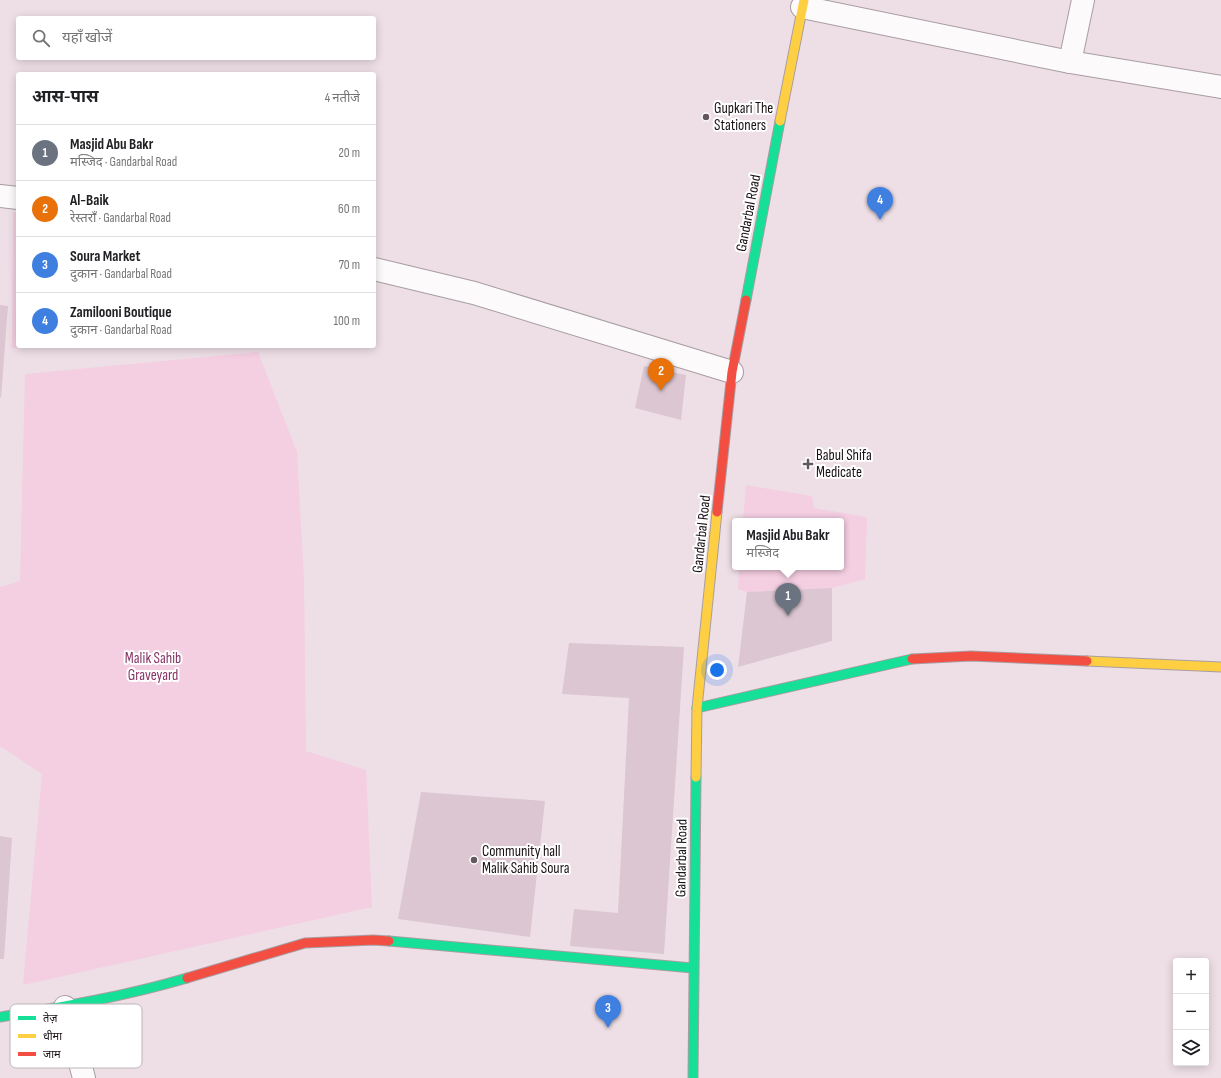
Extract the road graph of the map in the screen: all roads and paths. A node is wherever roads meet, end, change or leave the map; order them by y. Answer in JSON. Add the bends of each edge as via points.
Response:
{"nodes":[{"id":1,"x":1082,"y":0,"type":"edge"},
{"id":2,"x":803,"y":3,"type":"edge"},
{"id":3,"x":1070,"y":62,"type":"junction"},
{"id":4,"x":1221,"y":87,"type":"edge"},
{"id":5,"x":0,"y":196,"type":"edge"},
{"id":6,"x":16,"y":198,"type":"edge"},
{"id":7,"x":376,"y":269,"type":"edge"},
{"id":8,"x":732,"y":372,"type":"junction"},
{"id":9,"x":1221,"y":667,"type":"edge"},
{"id":10,"x":697,"y":708,"type":"junction"},
{"id":11,"x":694,"y":968,"type":"junction"},
{"id":12,"x":78,"y":1004,"type":"edge"},
{"id":13,"x":10,"y":1015,"type":"edge"},
{"id":14,"x":0,"y":1017,"type":"edge"},
{"id":15,"x":81,"y":1068,"type":"edge"},
{"id":16,"x":84,"y":1078,"type":"edge"},
{"id":17,"x":693,"y":1078,"type":"edge"}],
"edges":[{"from":1,"to":3,"type":"street"},
{"from":2,"to":3,"type":"street"},
{"from":2,"to":8,"type":"street","name":"Gandarbal Road"},
{"from":3,"to":4,"type":"street"},
{"from":5,"to":6,"type":"street"},
{"from":7,"to":8,"type":"street","via":[[474,293]]},
{"from":8,"to":10,"type":"street","name":"Gandarbal Road"},
{"from":9,"to":10,"type":"street","via":[[971,656],[911,659]]},
{"from":10,"to":11,"type":"street","name":"Gandarbal Road"},
{"from":11,"to":12,"type":"street","via":[[373,940],[305,943],[159,986]]},
{"from":11,"to":17,"type":"street","name":"Gandarbal Road"},
{"from":13,"to":14,"type":"street"},
{"from":15,"to":16,"type":"street"}]}
